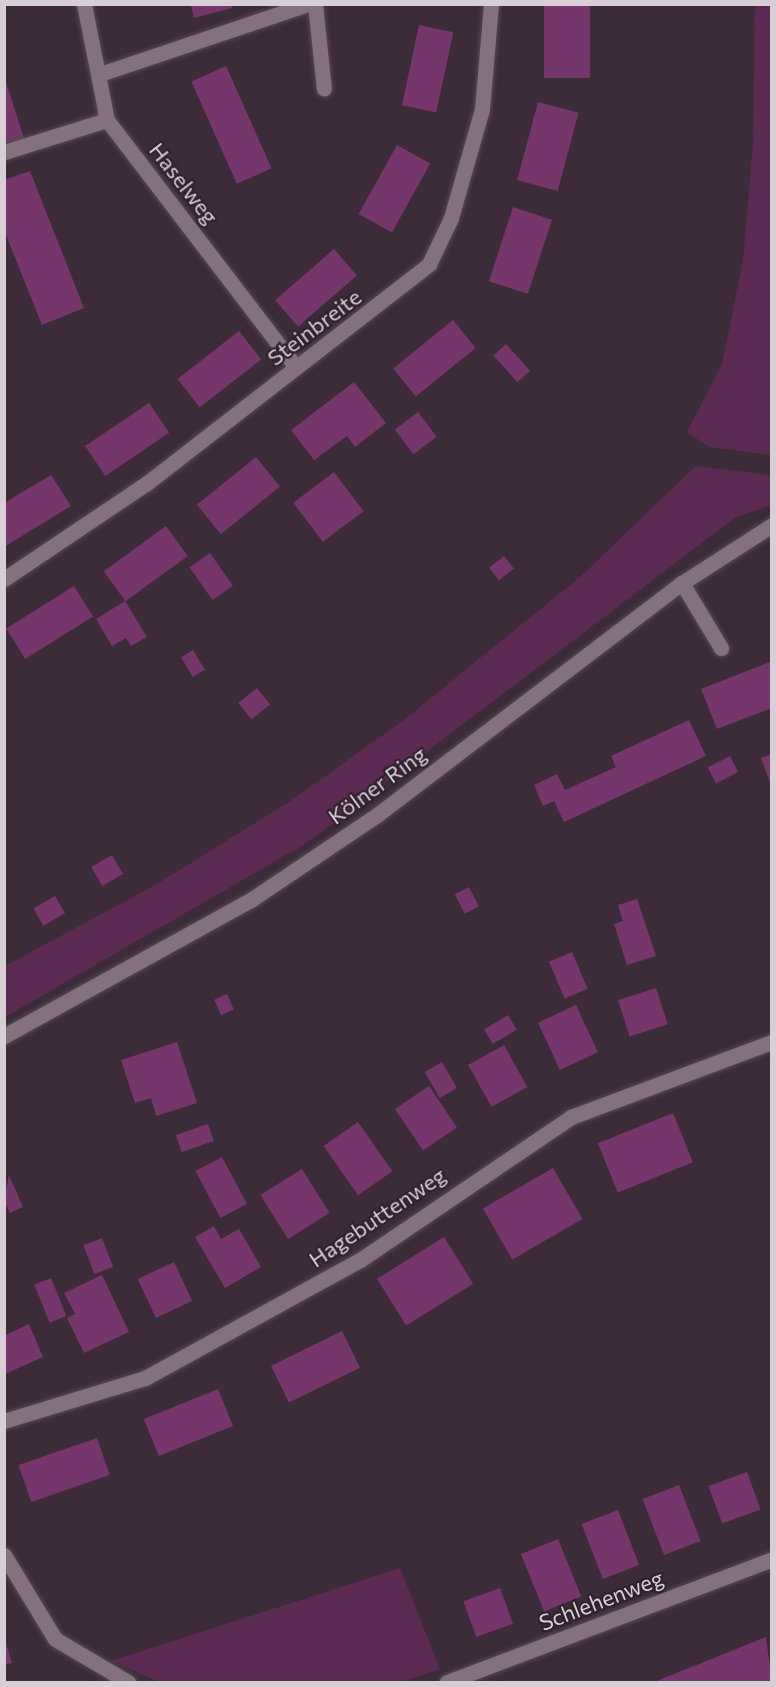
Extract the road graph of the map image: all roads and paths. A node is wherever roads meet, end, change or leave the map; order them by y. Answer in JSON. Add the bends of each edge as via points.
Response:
{"nodes":[{"id":1,"x":84,"y":4,"type":"edge"},
{"id":2,"x":308,"y":4,"type":"edge"},
{"id":3,"x":315,"y":4,"type":"edge"},
{"id":4,"x":490,"y":4,"type":"edge"},
{"id":5,"x":100,"y":74,"type":"junction"},
{"id":6,"x":324,"y":89,"type":"dead end"},
{"id":7,"x":106,"y":120,"type":"junction"},
{"id":8,"x":4,"y":153,"type":"edge"},
{"id":9,"x":296,"y":367,"type":"junction"},
{"id":10,"x":771,"y":525,"type":"edge"},
{"id":11,"x":771,"y":534,"type":"edge"},
{"id":12,"x":753,"y":535,"type":"junction"},
{"id":13,"x":4,"y":579,"type":"edge"},
{"id":14,"x":681,"y":583,"type":"junction"},
{"id":15,"x":721,"y":648,"type":"dead end"},
{"id":16,"x":4,"y":1036,"type":"edge"},
{"id":17,"x":771,"y":1042,"type":"edge"},
{"id":18,"x":4,"y":1421,"type":"edge"},
{"id":19,"x":4,"y":1555,"type":"edge"},
{"id":20,"x":771,"y":1559,"type":"edge"},
{"id":21,"x":128,"y":1683,"type":"edge"},
{"id":22,"x":447,"y":1683,"type":"edge"}],
"edges":[{"from":1,"to":5,"type":"street"},
{"from":2,"to":5,"type":"street"},
{"from":3,"to":6,"type":"street"},
{"from":4,"to":9,"type":"street","name":"Steinbreite","via":[[482,109],[442,242],[429,264]]},
{"from":5,"to":7,"type":"street"},
{"from":7,"to":8,"type":"street"},
{"from":7,"to":9,"type":"street","name":"Haselweg"},
{"from":9,"to":13,"type":"street","name":"Steinbreite","via":[[147,483]]},
{"from":10,"to":12,"type":"street","name":"Kölner Ring"},
{"from":11,"to":12,"type":"street"},
{"from":12,"to":14,"type":"street","name":"Kölner Ring"},
{"from":14,"to":15,"type":"street"},
{"from":14,"to":16,"type":"street","name":"Kölner Ring","via":[[376,815],[252,899]]},
{"from":17,"to":18,"type":"street","name":"Hagebuttenweg","via":[[571,1117],[360,1260],[145,1378]]},
{"from":19,"to":21,"type":"street","via":[[55,1639]]},
{"from":20,"to":22,"type":"street","name":"Schlehenweg"}]}
